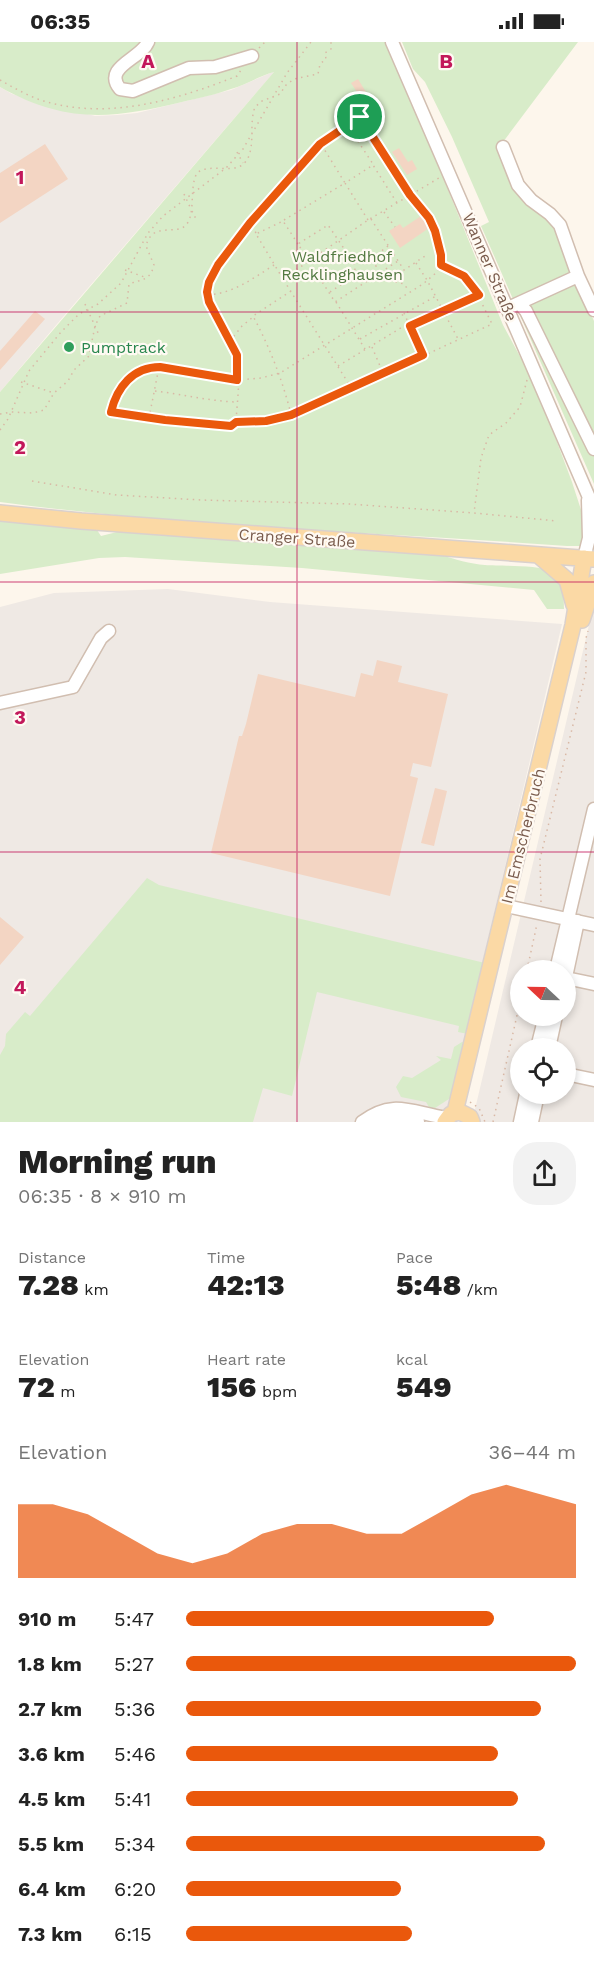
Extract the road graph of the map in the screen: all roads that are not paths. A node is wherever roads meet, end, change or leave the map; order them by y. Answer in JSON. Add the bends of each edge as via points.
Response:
{"nodes":[{"id":1,"x":148,"y":42,"type":"edge"},
{"id":2,"x":392,"y":42,"type":"edge"},
{"id":3,"x":252,"y":56,"type":"dead end"},
{"id":4,"x":503,"y":147,"type":"dead end"},
{"id":5,"x":578,"y":276,"type":"junction"},
{"id":6,"x":513,"y":306,"type":"junction"},
{"id":7,"x":594,"y":310,"type":"edge"},
{"id":8,"x":594,"y":449,"type":"edge"},
{"id":9,"x":587,"y":493,"type":"junction"},
{"id":10,"x":594,"y":509,"type":"edge"},
{"id":11,"x":0,"y":513,"type":"edge"},
{"id":12,"x":538,"y":555,"type":"junction"},
{"id":13,"x":589,"y":559,"type":"edge"},
{"id":14,"x":594,"y":583,"type":"edge"},
{"id":15,"x":581,"y":619,"type":"junction"},
{"id":16,"x":109,"y":631,"type":"dead end"},
{"id":17,"x":0,"y":703,"type":"edge"},
{"id":18,"x":594,"y":809,"type":"edge"},
{"id":19,"x":510,"y":906,"type":"junction"},
{"id":20,"x":573,"y":920,"type":"junction"},
{"id":21,"x":594,"y":925,"type":"edge"},
{"id":22,"x":559,"y":960,"type":"edge"},
{"id":23,"x":568,"y":960,"type":"edge"},
{"id":24,"x":576,"y":980,"type":"edge"},
{"id":25,"x":594,"y":984,"type":"edge"},
{"id":26,"x":576,"y":1076,"type":"edge"},
{"id":27,"x":594,"y":1080,"type":"edge"},
{"id":28,"x":524,"y":1104,"type":"edge"},
{"id":29,"x":536,"y":1104,"type":"edge"},
{"id":30,"x":457,"y":1117,"type":"edge"},
{"id":31,"x":362,"y":1122,"type":"edge"},
{"id":32,"x":378,"y":1122,"type":"edge"},
{"id":33,"x":418,"y":1122,"type":"edge"},
{"id":34,"x":520,"y":1122,"type":"edge"},
{"id":35,"x":532,"y":1122,"type":"edge"}],
"edges":[{"from":1,"to":3,"type":"street","via":[[140,54],[117,69],[116,83],[120,89],[133,91],[189,68],[215,67]]},
{"from":2,"to":6,"type":"street","name":"Wanner Straße"},
{"from":4,"to":5,"type":"street","via":[[518,185],[560,225]]},
{"from":5,"to":6,"type":"street"},
{"from":5,"to":7,"type":"street"},
{"from":6,"to":8,"type":"street","via":[[526,311]]},
{"from":6,"to":9,"type":"street","name":"Wanner Straße","via":[[535,371]]},
{"from":9,"to":10,"type":"street","name":"Wanner Straße"},
{"from":9,"to":13,"type":"street","name":"Wanner Straße"},
{"from":11,"to":12,"type":"main road","name":"Cranger Straße"},
{"from":12,"to":13,"type":"main road","name":"Cranger Straße"},
{"from":12,"to":15,"type":"main road","via":[[567,580]]},
{"from":13,"to":15,"type":"main road","name":"Im Emscherbruch"},
{"from":14,"to":15,"type":"main road","name":"Im Emscherbruch"},
{"from":15,"to":19,"type":"main road","name":"Im Emscherbruch"},
{"from":16,"to":17,"type":"street","via":[[101,638],[74,687]]},
{"from":18,"to":20,"type":"street"},
{"from":19,"to":20,"type":"street"},
{"from":19,"to":30,"type":"main road","name":"Im Emscherbruch"},
{"from":20,"to":21,"type":"street"},
{"from":20,"to":22,"type":"street"},
{"from":20,"to":23,"type":"street"},
{"from":24,"to":25,"type":"street"},
{"from":26,"to":27,"type":"street"},
{"from":28,"to":34,"type":"street"},
{"from":29,"to":35,"type":"street"},
{"from":30,"to":31,"type":"street","via":[[398,1107],[375,1112]]},
{"from":32,"to":33,"type":"street","via":[[396,1118]]}]}
